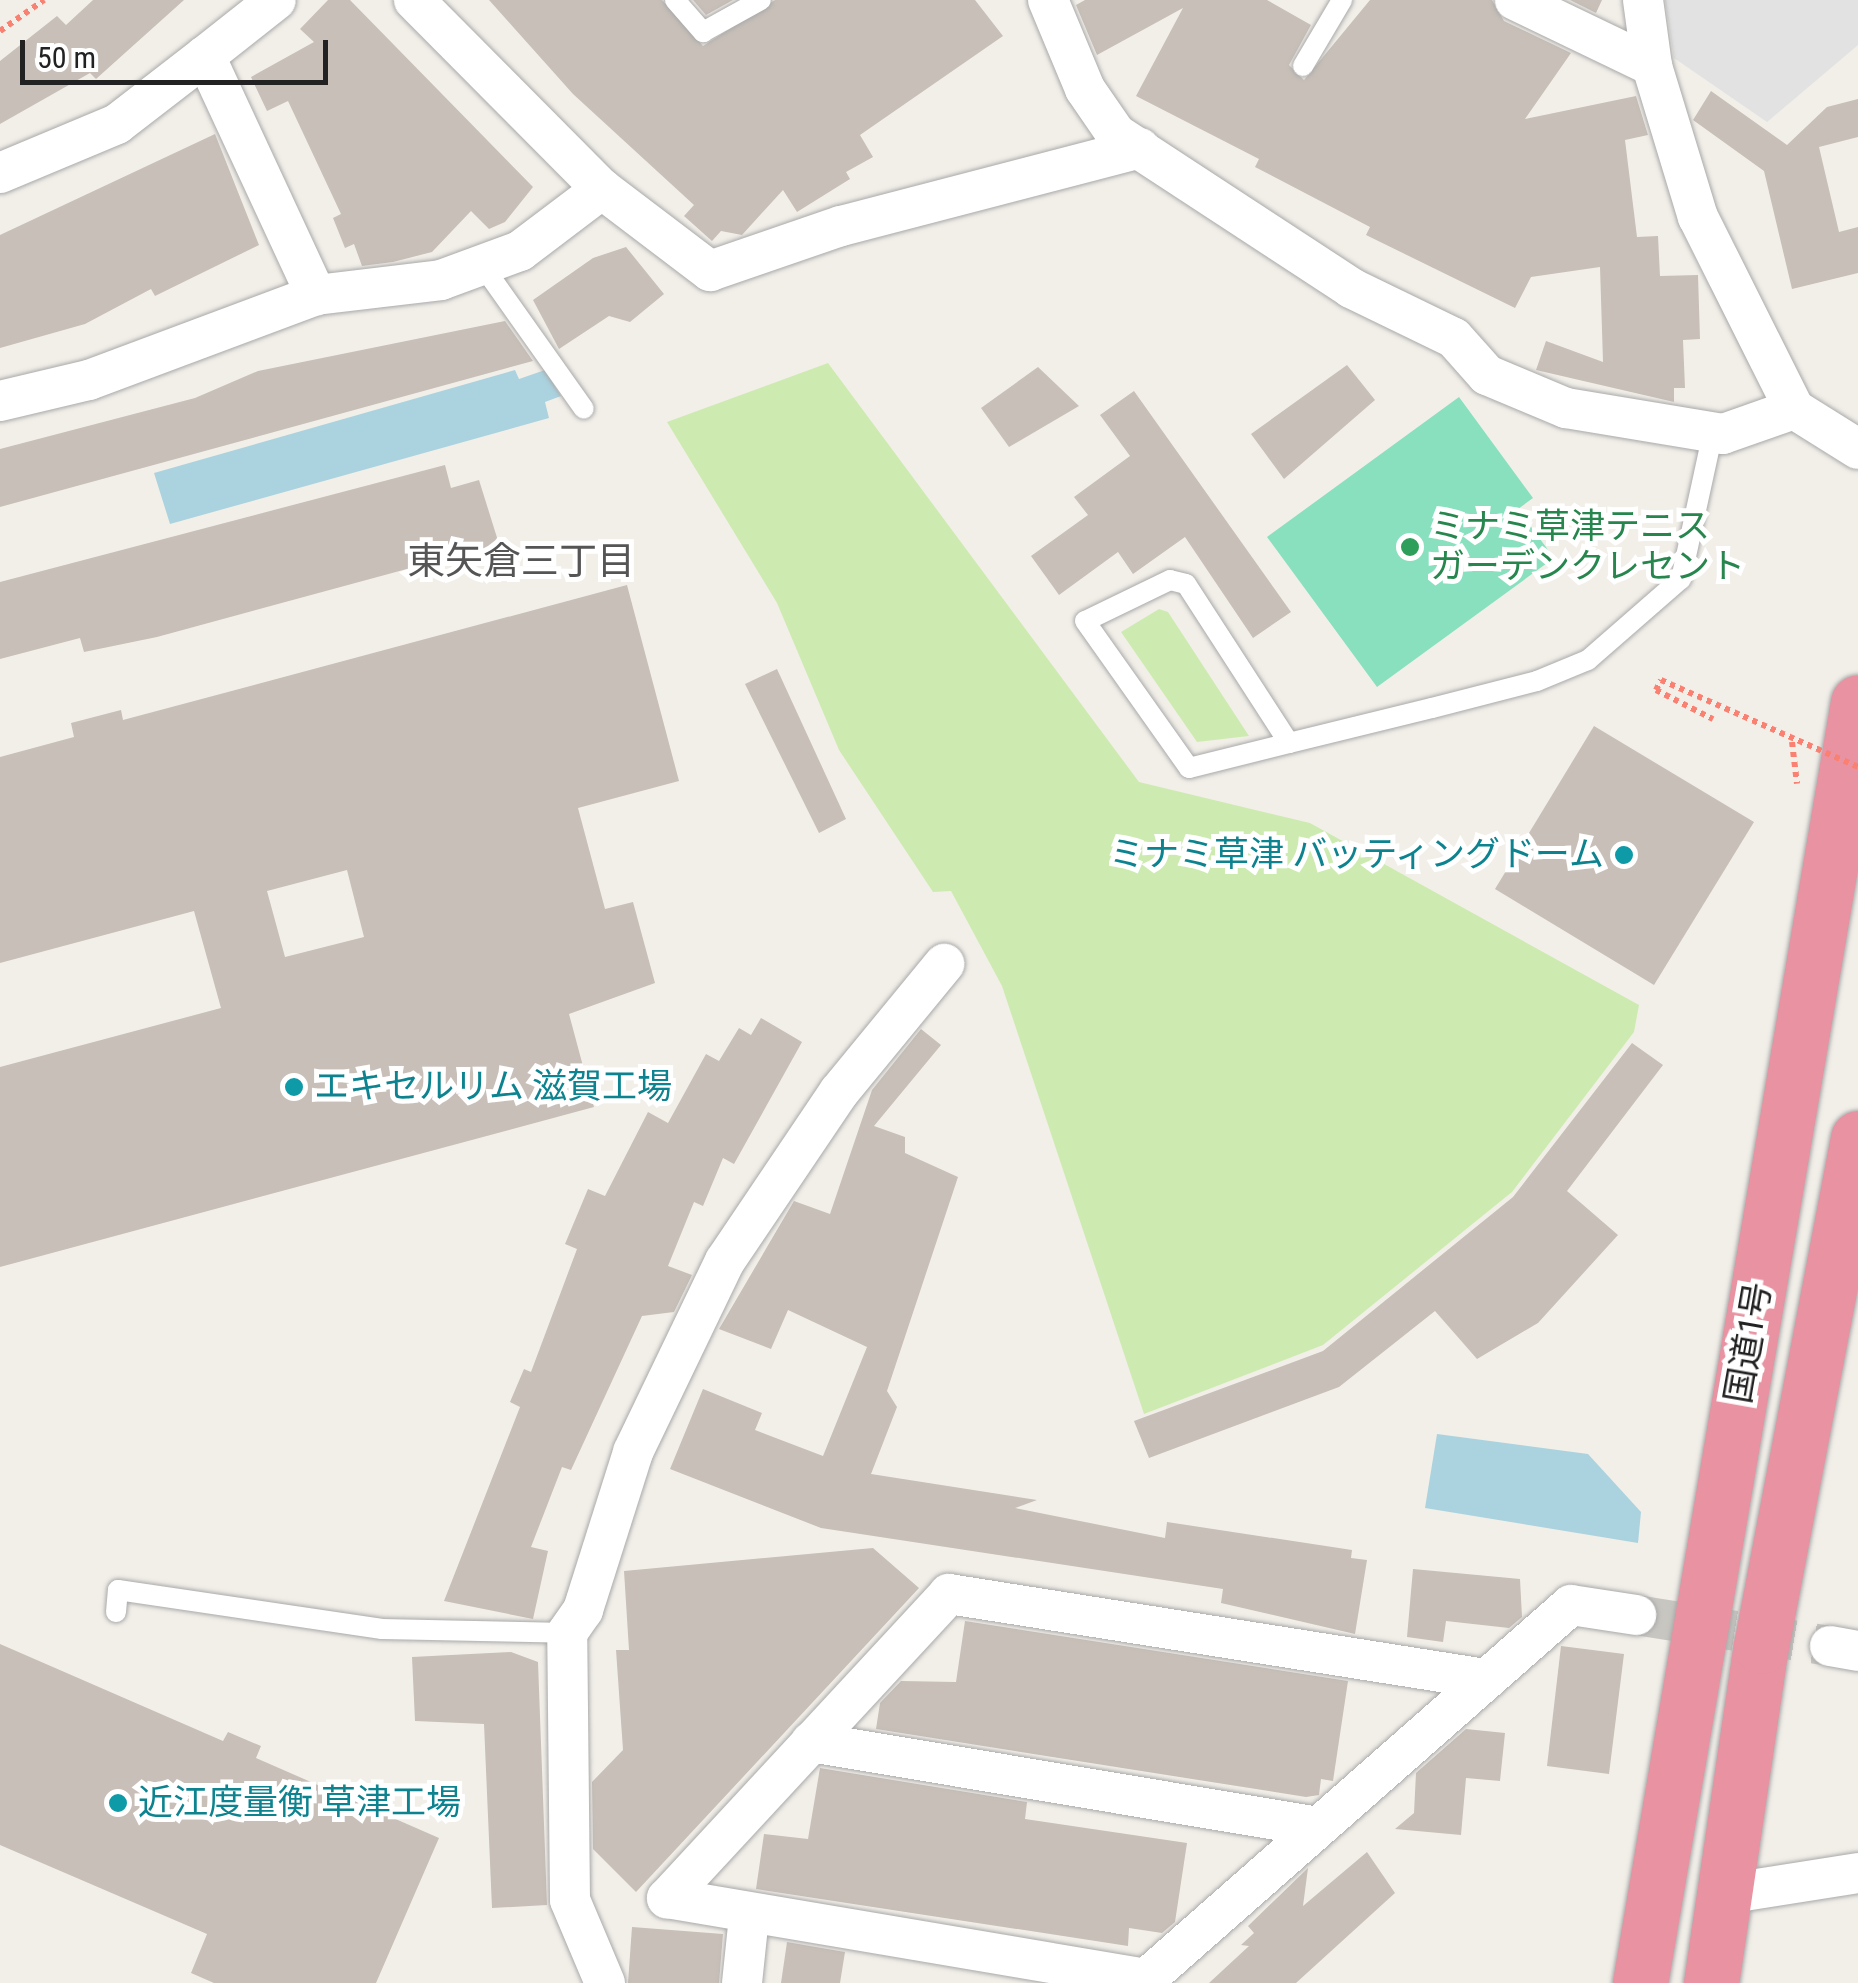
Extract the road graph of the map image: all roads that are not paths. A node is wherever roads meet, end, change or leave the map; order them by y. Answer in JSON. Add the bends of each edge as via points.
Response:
{"nodes":[{"id":1,"x":276,"y":0,"type":"edge"},
{"id":2,"x":414,"y":0,"type":"edge"},
{"id":3,"x":676,"y":0,"type":"edge"},
{"id":4,"x":760,"y":0,"type":"edge"},
{"id":5,"x":1048,"y":0,"type":"edge"},
{"id":6,"x":1342,"y":0,"type":"edge"},
{"id":7,"x":1515,"y":0,"type":"edge"},
{"id":8,"x":1643,"y":0,"type":"edge"},
{"id":9,"x":205,"y":56,"type":"junction"},
{"id":10,"x":1302,"y":66,"type":"dead end"},
{"id":11,"x":1652,"y":66,"type":"junction"},
{"id":12,"x":1140,"y":148,"type":"junction"},
{"id":13,"x":0,"y":174,"type":"edge"},
{"id":14,"x":602,"y":188,"type":"junction"},
{"id":15,"x":482,"y":265,"type":"junction"},
{"id":16,"x":316,"y":295,"type":"junction"},
{"id":17,"x":0,"y":401,"type":"edge"},
{"id":18,"x":584,"y":408,"type":"dead end"},
{"id":19,"x":1794,"y":409,"type":"junction"},
{"id":20,"x":1714,"y":432,"type":"junction"},
{"id":21,"x":1858,"y":449,"type":"edge"},
{"id":22,"x":1858,"y":702,"type":"edge"},
{"id":23,"x":1289,"y":744,"type":"junction"},
{"id":24,"x":944,"y":964,"type":"dead end"},
{"id":25,"x":1858,"y":1138,"type":"edge"},
{"id":26,"x":116,"y":1612,"type":"dead end"},
{"id":27,"x":1636,"y":1615,"type":"tunnel mouth"},
{"id":28,"x":567,"y":1634,"type":"junction"},
{"id":29,"x":1484,"y":1678,"type":"junction"},
{"id":30,"x":811,"y":1742,"type":"junction"},
{"id":31,"x":1312,"y":1826,"type":"junction"},
{"id":32,"x":1858,"y":1872,"type":"edge"},
{"id":33,"x":1725,"y":1894,"type":"junction"},
{"id":34,"x":749,"y":1916,"type":"junction"},
{"id":35,"x":605,"y":1983,"type":"edge"},
{"id":36,"x":742,"y":1983,"type":"edge"},
{"id":37,"x":1640,"y":1983,"type":"edge"},
{"id":38,"x":1711,"y":1983,"type":"edge"}],
"edges":[{"from":1,"to":9,"type":"street"},
{"from":2,"to":14,"type":"street"},
{"from":3,"to":4,"type":"lane","via":[[704,32]]},
{"from":5,"to":12,"type":"street","via":[[1086,89],[1116,134]]},
{"from":6,"to":10,"type":"lane"},
{"from":7,"to":11,"type":"street"},
{"from":8,"to":11,"type":"street"},
{"from":9,"to":13,"type":"street","via":[[116,124]]},
{"from":9,"to":16,"type":"street"},
{"from":11,"to":19,"type":"street","via":[[1698,217]]},
{"from":12,"to":14,"type":"street","via":[[841,226],[710,271]]},
{"from":12,"to":20,"type":"street","via":[[1351,288],[1454,338],[1487,375],[1566,408]]},
{"from":14,"to":15,"type":"street","via":[[520,251]]},
{"from":15,"to":16,"type":"street","via":[[441,280]]},
{"from":15,"to":18,"type":"lane"},
{"from":16,"to":17,"type":"street","via":[[90,380]]},
{"from":19,"to":20,"type":"street"},
{"from":19,"to":21,"type":"street"},
{"from":20,"to":23,"type":"lane","via":[[1681,579],[1588,660]]},
{"from":22,"to":37,"type":"highway","name":"国道1号"},
{"from":23,"to":23,"type":"lane","via":[[1188,768],[1085,621],[1170,580],[1186,584]]},
{"from":24,"to":28,"type":"street","via":[[839,1092],[725,1262],[633,1452],[583,1610]]},
{"from":25,"to":33,"type":"highway","name":"国道1号","via":[[1761,1646]]},
{"from":26,"to":28,"type":"lane","via":[[118,1590],[382,1628]]},
{"from":27,"to":29,"type":"street","via":[[1570,1605]]},
{"from":28,"to":35,"type":"street","via":[[570,1900]]},
{"from":29,"to":30,"type":"street","via":[[949,1594]]},
{"from":29,"to":31,"type":"street"},
{"from":30,"to":31,"type":"street"},
{"from":30,"to":34,"type":"street","via":[[667,1898]]},
{"from":31,"to":34,"type":"street","via":[[1146,1979]]},
{"from":32,"to":33,"type":"street"},
{"from":33,"to":38,"type":"highway","name":"国道1号"},
{"from":34,"to":36,"type":"street"}]}
